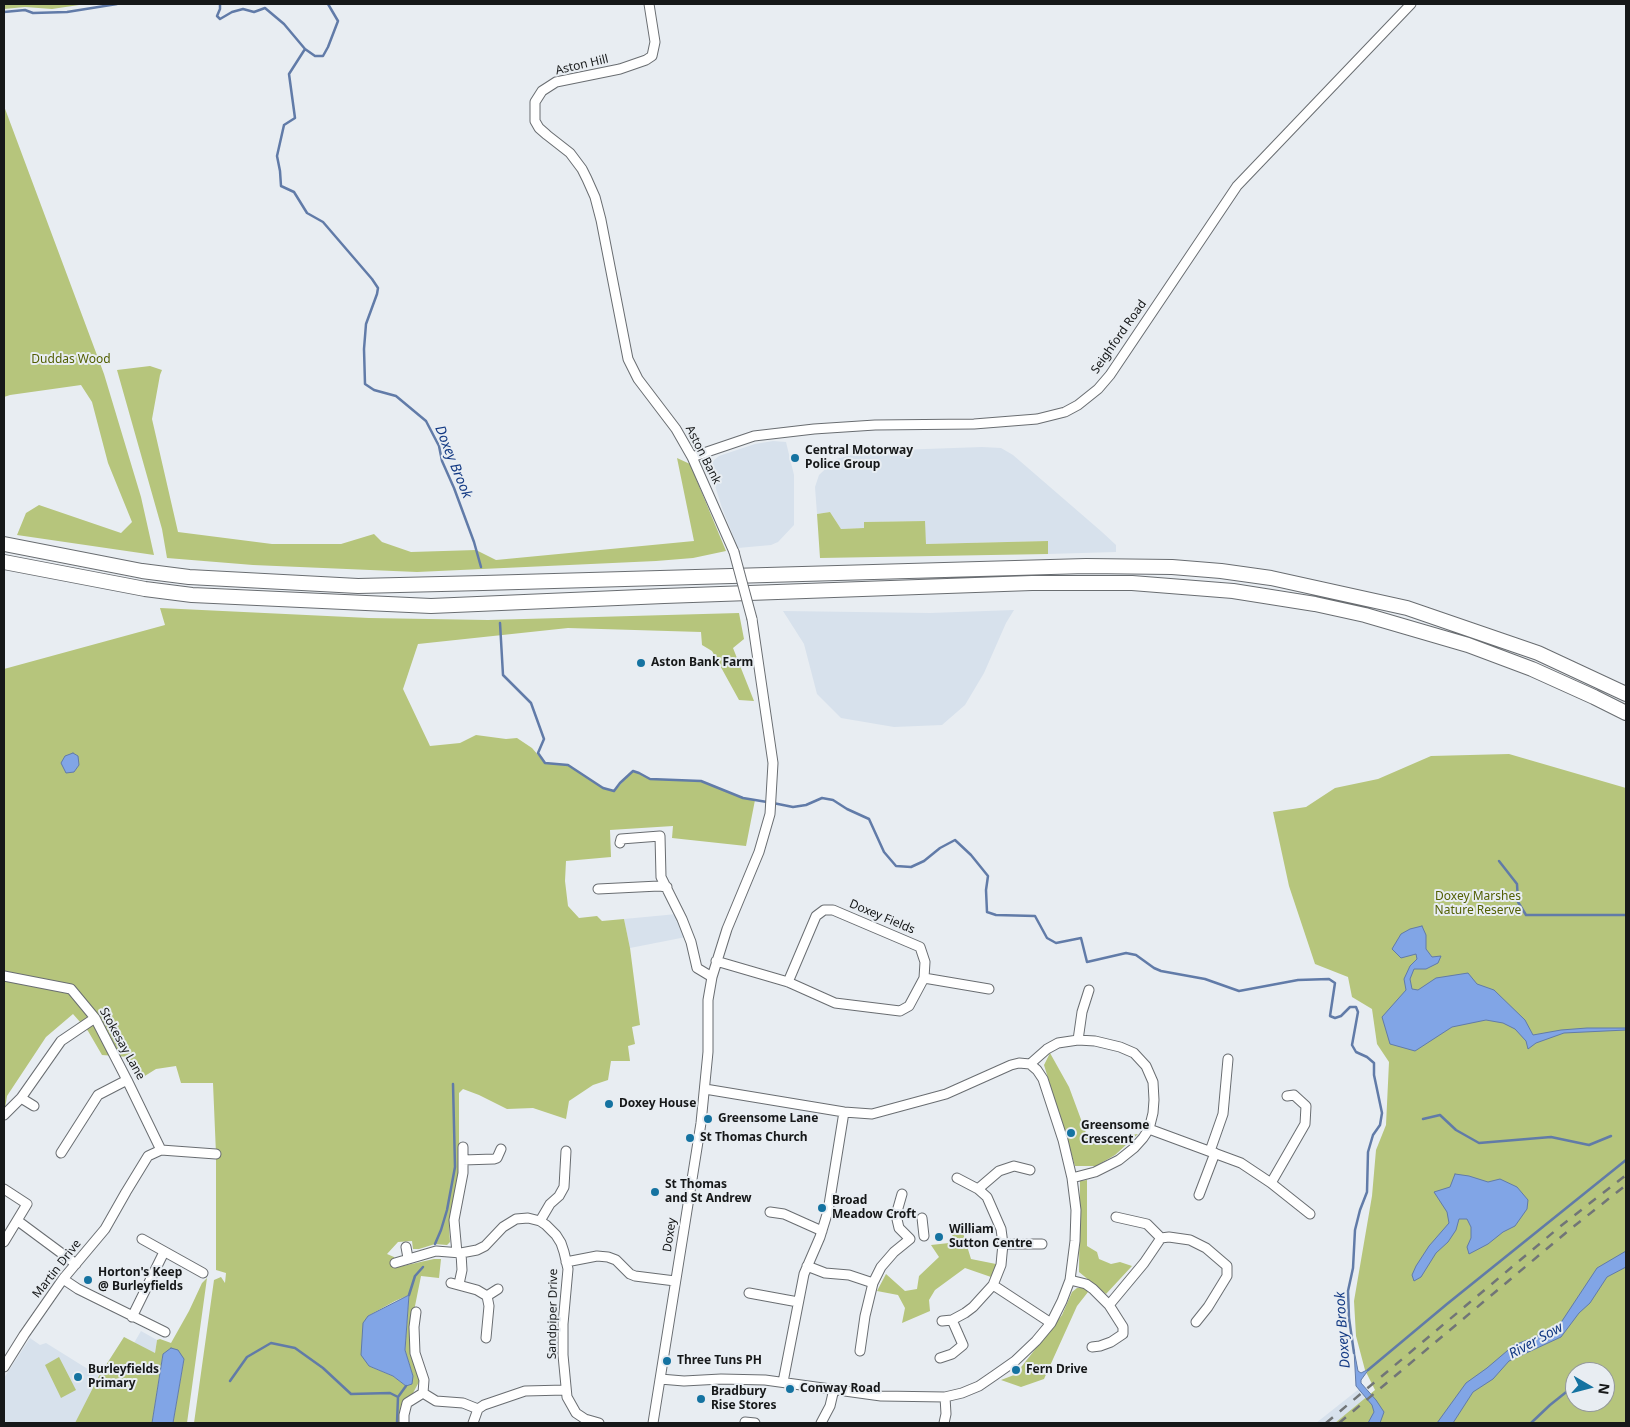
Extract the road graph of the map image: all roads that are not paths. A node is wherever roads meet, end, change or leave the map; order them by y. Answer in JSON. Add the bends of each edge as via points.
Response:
{"nodes":[{"id":1,"x":648,"y":4,"type":"edge"},
{"id":2,"x":1411,"y":4,"type":"edge"},
{"id":3,"x":570,"y":152,"type":"joint"},
{"id":4,"x":692,"y":457,"type":"junction"},
{"id":5,"x":4,"y":544,"type":"edge"},
{"id":6,"x":4,"y":562,"type":"edge"},
{"id":7,"x":1626,"y":694,"type":"edge"},
{"id":8,"x":1626,"y":713,"type":"edge"},
{"id":9,"x":620,"y":844,"type":"dead end"},
{"id":10,"x":667,"y":887,"type":"junction"},
{"id":11,"x":598,"y":889,"type":"dead end"},
{"id":12,"x":716,"y":961,"type":"junction"},
{"id":13,"x":4,"y":976,"type":"edge"},
{"id":14,"x":712,"y":977,"type":"junction"},
{"id":15,"x":924,"y":978,"type":"junction"},
{"id":16,"x":788,"y":982,"type":"junction"},
{"id":17,"x":989,"y":989,"type":"dead end"},
{"id":18,"x":1089,"y":990,"type":"dead end"},
{"id":19,"x":95,"y":1018,"type":"junction"},
{"id":20,"x":1078,"y":1040,"type":"junction"},
{"id":21,"x":1228,"y":1059,"type":"dead end"},
{"id":22,"x":1030,"y":1064,"type":"junction"},
{"id":23,"x":127,"y":1080,"type":"junction"},
{"id":24,"x":705,"y":1089,"type":"junction"},
{"id":25,"x":1291,"y":1095,"type":"dead end"},
{"id":26,"x":21,"y":1098,"type":"junction"},
{"id":27,"x":34,"y":1106,"type":"dead end"},
{"id":28,"x":844,"y":1112,"type":"junction"},
{"id":29,"x":4,"y":1115,"type":"edge"},
{"id":30,"x":1149,"y":1129,"type":"junction"},
{"id":31,"x":463,"y":1147,"type":"dead end"},
{"id":32,"x":501,"y":1149,"type":"dead end"},
{"id":33,"x":161,"y":1150,"type":"junction"},
{"id":34,"x":566,"y":1151,"type":"dead end"},
{"id":35,"x":1213,"y":1152,"type":"junction"},
{"id":36,"x":61,"y":1153,"type":"dead end"},
{"id":37,"x":216,"y":1154,"type":"dead end"},
{"id":38,"x":463,"y":1160,"type":"junction"},
{"id":39,"x":1030,"y":1170,"type":"dead end"},
{"id":40,"x":957,"y":1178,"type":"dead end"},
{"id":41,"x":1072,"y":1178,"type":"junction"},
{"id":42,"x":1192,"y":1181,"type":"dead end"},
{"id":43,"x":1271,"y":1183,"type":"junction"},
{"id":44,"x":1202,"y":1185,"type":"junction"},
{"id":45,"x":4,"y":1189,"type":"edge"},
{"id":46,"x":978,"y":1189,"type":"junction"},
{"id":47,"x":902,"y":1194,"type":"dead end"},
{"id":48,"x":1199,"y":1195,"type":"dead end"},
{"id":49,"x":770,"y":1212,"type":"dead end"},
{"id":50,"x":1304,"y":1213,"type":"dead end"},
{"id":51,"x":1116,"y":1217,"type":"dead end"},
{"id":52,"x":922,"y":1218,"type":"dead end"},
{"id":53,"x":18,"y":1221,"type":"junction"},
{"id":54,"x":540,"y":1221,"type":"junction"},
{"id":55,"x":822,"y":1231,"type":"junction"},
{"id":56,"x":924,"y":1236,"type":"dead end"},
{"id":57,"x":1161,"y":1238,"type":"junction"},
{"id":58,"x":142,"y":1239,"type":"dead end"},
{"id":59,"x":4,"y":1242,"type":"edge"},
{"id":60,"x":1003,"y":1244,"type":"junction"},
{"id":61,"x":1042,"y":1244,"type":"dead end"},
{"id":62,"x":406,"y":1247,"type":"dead end"},
{"id":63,"x":164,"y":1252,"type":"junction"},
{"id":64,"x":459,"y":1253,"type":"junction"},
{"id":65,"x":408,"y":1258,"type":"junction"},
{"id":66,"x":566,"y":1262,"type":"junction"},
{"id":67,"x":395,"y":1263,"type":"dead end"},
{"id":68,"x":76,"y":1264,"type":"junction"},
{"id":69,"x":806,"y":1266,"type":"junction"},
{"id":70,"x":203,"y":1273,"type":"dead end"},
{"id":71,"x":63,"y":1279,"type":"junction"},
{"id":72,"x":1070,"y":1280,"type":"junction"},
{"id":73,"x":675,"y":1281,"type":"junction"},
{"id":74,"x":873,"y":1283,"type":"junction"},
{"id":75,"x":993,"y":1285,"type":"junction"},
{"id":76,"x":498,"y":1290,"type":"dead end"},
{"id":77,"x":749,"y":1293,"type":"dead end"},
{"id":78,"x":487,"y":1296,"type":"junction"},
{"id":79,"x":798,"y":1302,"type":"junction"},
{"id":80,"x":1109,"y":1306,"type":"junction"},
{"id":81,"x":416,"y":1312,"type":"dead end"},
{"id":82,"x":132,"y":1317,"type":"junction"},
{"id":83,"x":952,"y":1320,"type":"junction"},
{"id":84,"x":942,"y":1321,"type":"dead end"},
{"id":85,"x":1196,"y":1322,"type":"dead end"},
{"id":86,"x":1051,"y":1323,"type":"junction"},
{"id":87,"x":165,"y":1332,"type":"dead end"},
{"id":88,"x":486,"y":1338,"type":"dead end"},
{"id":89,"x":1092,"y":1347,"type":"dead end"},
{"id":90,"x":860,"y":1351,"type":"dead end"},
{"id":91,"x":940,"y":1358,"type":"dead end"},
{"id":92,"x":4,"y":1368,"type":"edge"},
{"id":93,"x":660,"y":1379,"type":"junction"},
{"id":94,"x":783,"y":1382,"type":"junction"},
{"id":95,"x":834,"y":1389,"type":"junction"},
{"id":96,"x":565,"y":1390,"type":"junction"},
{"id":97,"x":423,"y":1393,"type":"junction"},
{"id":98,"x":946,"y":1397,"type":"junction"},
{"id":99,"x":478,"y":1410,"type":"junction"},
{"id":100,"x":745,"y":1422,"type":"dead end"},
{"id":101,"x":404,"y":1423,"type":"edge"},
{"id":102,"x":473,"y":1423,"type":"edge"},
{"id":103,"x":600,"y":1423,"type":"edge"},
{"id":104,"x":653,"y":1423,"type":"edge"},
{"id":105,"x":754,"y":1423,"type":"edge"},
{"id":106,"x":820,"y":1423,"type":"edge"},
{"id":107,"x":944,"y":1423,"type":"edge"}],
"edges":[{"from":1,"to":3,"type":"street","name":"Aston Hill","via":[[656,42],[652,56],[620,69],[556,82],[542,91],[535,102],[535,121],[539,128]]},
{"from":2,"to":4,"type":"street","name":"Seighford Road","via":[[1237,186],[1110,375],[1078,405],[1037,419],[974,424],[874,425],[754,436]]},
{"from":3,"to":4,"type":"street","name":"Aston Bank","via":[[595,197],[628,359]]},
{"from":4,"to":12,"type":"street","name":"Aston Bank","bridge":true,"via":[[734,552],[752,619],[773,763],[770,814],[760,852]]},
{"from":5,"to":7,"type":"highway","via":[[189,577],[358,586],[1086,566],[1221,571],[1271,578],[1407,608],[1538,653]]},
{"from":6,"to":8,"type":"highway","via":[[192,595],[431,606],[1004,584],[1132,583],[1233,591],[1332,608],[1468,645],[1532,669]]},
{"from":9,"to":10,"type":"street","via":[[620,839],[660,836],[661,877]]},
{"from":10,"to":11,"type":"street"},
{"from":10,"to":14,"type":"street","via":[[691,942],[697,968]]},
{"from":12,"to":14,"type":"street","name":"Doxey"},
{"from":12,"to":16,"type":"street"},
{"from":13,"to":19,"type":"street","name":"Stokesay Lane","via":[[71,989]]},
{"from":14,"to":24,"type":"street","name":"Doxey","via":[[708,1000]]},
{"from":15,"to":16,"type":"street","via":[[909,1006],[900,1011],[835,1003]]},
{"from":15,"to":16,"type":"street","name":"Doxey Fields","via":[[925,962],[920,947],[833,910],[824,910],[816,916]]},
{"from":15,"to":17,"type":"street"},
{"from":18,"to":20,"type":"street"},
{"from":19,"to":23,"type":"street","name":"Stokesay Lane"},
{"from":19,"to":26,"type":"street","via":[[61,1041]]},
{"from":20,"to":22,"type":"street","via":[[1058,1043],[1046,1049]]},
{"from":20,"to":30,"type":"street","via":[[1120,1047],[1134,1054],[1146,1066],[1153,1082],[1154,1100]]},
{"from":21,"to":35,"type":"street","via":[[1223,1114]]},
{"from":22,"to":28,"type":"street","via":[[1011,1065],[946,1094],[883,1112]]},
{"from":22,"to":41,"type":"street","via":[[1043,1079]]},
{"from":23,"to":33,"type":"street","name":"Stokesay Lane"},
{"from":23,"to":36,"type":"street","via":[[98,1096]]},
{"from":24,"to":28,"type":"street"},
{"from":24,"to":73,"type":"street","name":"Doxey"},
{"from":25,"to":43,"type":"street","via":[[1306,1106],[1305,1124]]},
{"from":26,"to":27,"type":"street"},
{"from":26,"to":29,"type":"street"},
{"from":28,"to":55,"type":"street"},
{"from":30,"to":35,"type":"street"},
{"from":30,"to":41,"type":"street","via":[[1119,1160],[1095,1172]]},
{"from":31,"to":38,"type":"street"},
{"from":32,"to":38,"type":"street","via":[[494,1160]]},
{"from":33,"to":37,"type":"street"},
{"from":33,"to":68,"type":"street","name":"Martin Drive","via":[[148,1156],[105,1229]]},
{"from":34,"to":54,"type":"street","via":[[564,1187]]},
{"from":35,"to":43,"type":"street","via":[[1241,1163]]},
{"from":35,"to":44,"type":"street"},
{"from":38,"to":64,"type":"street","via":[[454,1220]]},
{"from":39,"to":46,"type":"street","via":[[1014,1166],[999,1170]]},
{"from":40,"to":46,"type":"street"},
{"from":41,"to":72,"type":"street","via":[[1076,1210]]},
{"from":42,"to":44,"type":"street"},
{"from":43,"to":50,"type":"street"},
{"from":44,"to":48,"type":"street"},
{"from":45,"to":53,"type":"street","via":[[27,1204]]},
{"from":46,"to":60,"type":"street","via":[[987,1197],[997,1218]]},
{"from":47,"to":74,"type":"street","via":[[896,1215],[899,1228],[910,1239],[894,1252]]},
{"from":49,"to":55,"type":"street","via":[[784,1214]]},
{"from":51,"to":57,"type":"street","via":[[1147,1224]]},
{"from":52,"to":56,"type":"street"},
{"from":53,"to":59,"type":"street"},
{"from":53,"to":68,"type":"street"},
{"from":54,"to":64,"type":"street","via":[[516,1219],[503,1227],[485,1246]]},
{"from":54,"to":66,"type":"street","name":"Sandpiper Drive","via":[[556,1235]]},
{"from":55,"to":69,"type":"street"},
{"from":57,"to":80,"type":"street"},
{"from":57,"to":85,"type":"street","via":[[1190,1240],[1206,1248],[1227,1266],[1227,1276]]},
{"from":58,"to":63,"type":"street"},
{"from":60,"to":61,"type":"street"},
{"from":60,"to":75,"type":"street"},
{"from":62,"to":65,"type":"street"},
{"from":63,"to":70,"type":"street"},
{"from":63,"to":82,"type":"street"},
{"from":64,"to":65,"type":"street","via":[[436,1251]]},
{"from":64,"to":78,"type":"street","via":[[462,1270],[455,1284]]},
{"from":65,"to":67,"type":"street"},
{"from":66,"to":73,"type":"street","via":[[608,1257],[635,1276]]},
{"from":66,"to":96,"type":"street","name":"Sandpiper Drive","via":[[563,1324]]},
{"from":68,"to":71,"type":"street","name":"Martin Drive"},
{"from":69,"to":74,"type":"street"},
{"from":69,"to":79,"type":"street"},
{"from":71,"to":82,"type":"street"},
{"from":71,"to":92,"type":"street","name":"Martin Drive"},
{"from":72,"to":80,"type":"street","via":[[1086,1284]]},
{"from":72,"to":86,"type":"street"},
{"from":73,"to":93,"type":"street","name":"Doxey"},
{"from":74,"to":90,"type":"street"},
{"from":75,"to":83,"type":"street","via":[[973,1307]]},
{"from":75,"to":86,"type":"street"},
{"from":76,"to":78,"type":"street"},
{"from":77,"to":79,"type":"street"},
{"from":78,"to":88,"type":"street"},
{"from":79,"to":94,"type":"street"},
{"from":80,"to":89,"type":"street","via":[[1123,1327],[1123,1334],[1112,1342]]},
{"from":81,"to":97,"type":"street","via":[[415,1353],[424,1380]]},
{"from":82,"to":87,"type":"street"},
{"from":83,"to":84,"type":"street"},
{"from":83,"to":91,"type":"street","via":[[962,1345],[952,1354]]},
{"from":86,"to":98,"type":"street","via":[[1036,1341],[995,1376],[979,1386]]},
{"from":93,"to":94,"type":"street"},
{"from":93,"to":104,"type":"street","name":"Doxey"},
{"from":94,"to":95,"type":"street"},
{"from":95,"to":98,"type":"street","via":[[881,1396]]},
{"from":95,"to":106,"type":"street","via":[[830,1406]]},
{"from":96,"to":99,"type":"street","via":[[525,1391]]},
{"from":96,"to":103,"type":"street","name":"Sandpiper Drive","via":[[576,1413]]},
{"from":97,"to":99,"type":"street","via":[[436,1401],[463,1403]]},
{"from":97,"to":101,"type":"street","via":[[407,1403]]},
{"from":98,"to":107,"type":"street"},
{"from":99,"to":102,"type":"street"},
{"from":100,"to":105,"type":"street"}]}
